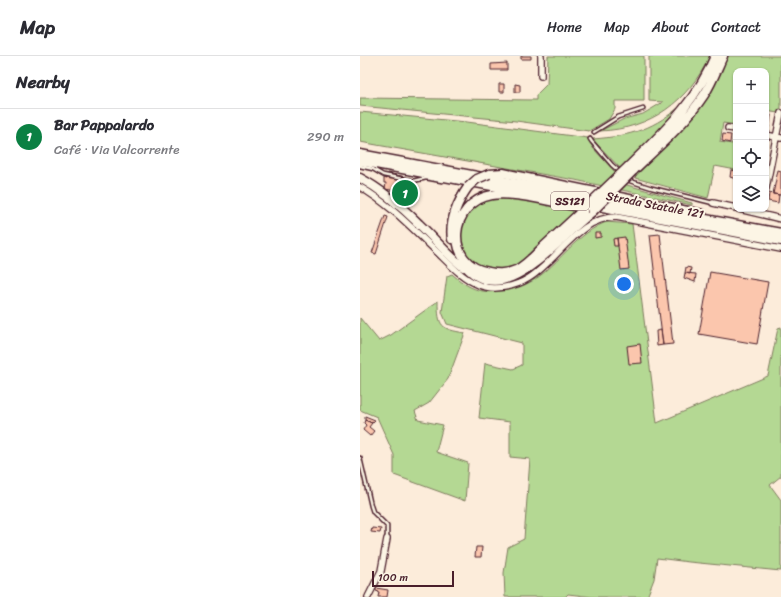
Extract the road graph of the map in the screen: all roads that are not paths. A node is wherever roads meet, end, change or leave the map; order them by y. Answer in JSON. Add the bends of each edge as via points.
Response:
{"nodes":[{"id":1,"x":541,"y":56,"type":"edge"},
{"id":2,"x":715,"y":56,"type":"edge"},
{"id":3,"x":723,"y":56,"type":"edge"},
{"id":4,"x":541,"y":76,"type":"dead end"},
{"id":5,"x":643,"y":109,"type":"dead end"},
{"id":6,"x":781,"y":113,"type":"edge"},
{"id":7,"x":728,"y":128,"type":"dead end"},
{"id":8,"x":733,"y":129,"type":"edge"},
{"id":9,"x":594,"y":132,"type":"dead end"},
{"id":10,"x":769,"y":135,"type":"edge"},
{"id":11,"x":779,"y":137,"type":"edge"},
{"id":12,"x":590,"y":139,"type":"dead end"},
{"id":13,"x":360,"y":154,"type":"edge"},
{"id":14,"x":360,"y":161,"type":"edge"},
{"id":15,"x":360,"y":166,"type":"edge"},
{"id":16,"x":631,"y":169,"type":"junction"},
{"id":17,"x":769,"y":176,"type":"edge"},
{"id":18,"x":360,"y":178,"type":"edge"},
{"id":19,"x":481,"y":184,"type":"junction"},
{"id":20,"x":360,"y":187,"type":"edge"},
{"id":21,"x":713,"y":203,"type":"joint"},
{"id":22,"x":602,"y":207,"type":"junction"},
{"id":23,"x":733,"y":207,"type":"edge"},
{"id":24,"x":588,"y":210,"type":"junction"},
{"id":25,"x":761,"y":212,"type":"edge"},
{"id":26,"x":781,"y":218,"type":"edge"},
{"id":27,"x":761,"y":229,"type":"junction"},
{"id":28,"x":781,"y":233,"type":"edge"},
{"id":29,"x":781,"y":241,"type":"edge"},
{"id":30,"x":781,"y":249,"type":"edge"},
{"id":31,"x":469,"y":271,"type":"junction"},
{"id":32,"x":360,"y":458,"type":"edge"},
{"id":33,"x":387,"y":540,"type":"joint"},
{"id":34,"x":368,"y":597,"type":"edge"}],
"edges":[{"from":1,"to":4,"type":"street"},
{"from":2,"to":16,"type":"main road","via":[[709,71],[684,109]]},
{"from":3,"to":16,"type":"main road","via":[[704,94],[691,112],[677,129]]},
{"from":5,"to":9,"type":"lane","via":[[618,117]]},
{"from":6,"to":11,"type":"street"},
{"from":7,"to":8,"type":"street"},
{"from":10,"to":11,"type":"street"},
{"from":11,"to":17,"type":"street"},
{"from":12,"to":21,"type":"lane","via":[[630,181]]},
{"from":13,"to":27,"type":"main road","name":"Strada Statale 121","number":"SS121"},
{"from":14,"to":19,"type":"main road","name":"Strada Statale 121","number":"SS121"},
{"from":15,"to":19,"type":"lane","via":[[383,175],[413,181],[426,178],[472,186]]},
{"from":16,"to":24,"type":"main road","bridge":true},
{"from":18,"to":31,"type":"main road","via":[[381,190],[453,259]]},
{"from":19,"to":22,"type":"main road","name":"Strada Statale 121","number":"SS121"},
{"from":20,"to":30,"type":"street","via":[[373,194],[408,223],[462,276],[487,287],[512,286],[528,279],[584,228],[607,217]]},
{"from":21,"to":23,"type":"street"},
{"from":22,"to":24,"type":"main road","via":[[579,207],[501,194],[483,197],[464,211],[457,232],[457,243],[461,254],[471,265],[485,272],[500,274],[516,270]]},
{"from":22,"to":29,"type":"main road","name":"Strada Statale 121","number":"SS121"},
{"from":24,"to":31,"type":"main road","via":[[546,254],[519,274],[494,280]]},
{"from":25,"to":26,"type":"street"},
{"from":27,"to":28,"type":"main road","name":"Strada Statale 121","number":"SS121"},
{"from":27,"to":31,"type":"main road","bridge":true,"via":[[722,218],[571,186],[503,173],[489,174],[477,179],[468,187],[456,207],[452,225],[451,235],[455,251]]},
{"from":32,"to":33,"type":"lane","via":[[371,506],[373,512],[387,526]]},
{"from":33,"to":34,"type":"street","via":[[381,571]]}]}
